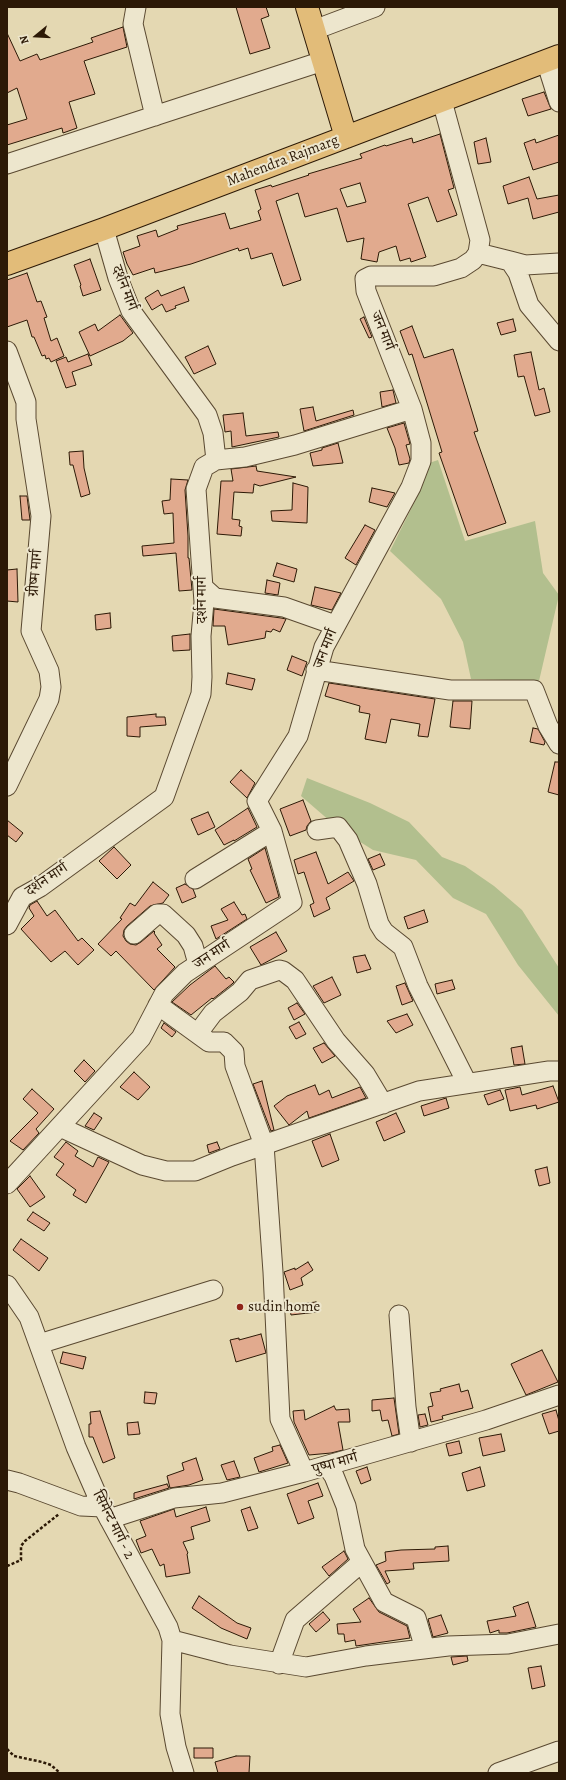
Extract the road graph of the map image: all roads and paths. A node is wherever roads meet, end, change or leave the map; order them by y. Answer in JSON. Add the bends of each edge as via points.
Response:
{"nodes":[{"id":1,"x":136,"y":7,"type":"edge"},
{"id":2,"x":307,"y":7,"type":"edge"},
{"id":3,"x":374,"y":7,"type":"edge"},
{"id":4,"x":314,"y":30,"type":"junction"},
{"id":5,"x":552,"y":59,"type":"edge"},
{"id":6,"x":323,"y":61,"type":"junction"},
{"id":7,"x":442,"y":101,"type":"junction"},
{"id":8,"x":559,"y":102,"type":"edge"},
{"id":9,"x":154,"y":116,"type":"junction"},
{"id":10,"x":346,"y":137,"type":"junction"},
{"id":11,"x":7,"y":164,"type":"edge"},
{"id":12,"x":104,"y":229,"type":"junction"},
{"id":13,"x":478,"y":253,"type":"junction"},
{"id":14,"x":510,"y":261,"type":"junction"},
{"id":15,"x":559,"y":263,"type":"edge"},
{"id":16,"x":7,"y":264,"type":"edge"},
{"id":17,"x":559,"y":341,"type":"edge"},
{"id":18,"x":7,"y":350,"type":"edge"},
{"id":19,"x":412,"y":409,"type":"junction"},
{"id":20,"x":216,"y":460,"type":"junction"},
{"id":21,"x":204,"y":588,"type":"junction"},
{"id":22,"x":335,"y":625,"type":"junction"},
{"id":23,"x":316,"y":670,"type":"junction"},
{"id":24,"x":559,"y":744,"type":"edge"},
{"id":25,"x":7,"y":786,"type":"edge"},
{"id":26,"x":317,"y":830,"type":"dead end"},
{"id":27,"x":272,"y":831,"type":"junction"},
{"id":28,"x":195,"y":879,"type":"dead end"},
{"id":29,"x":7,"y":925,"type":"edge"},
{"id":30,"x":134,"y":934,"type":"dead end"},
{"id":31,"x":198,"y":964,"type":"junction"},
{"id":32,"x":158,"y":1005,"type":"junction"},
{"id":33,"x":198,"y":1033,"type":"junction"},
{"id":34,"x":558,"y":1074,"type":"edge"},
{"id":35,"x":467,"y":1083,"type":"junction"},
{"id":36,"x":383,"y":1104,"type":"junction"},
{"id":37,"x":60,"y":1127,"type":"junction"},
{"id":38,"x":264,"y":1145,"type":"junction"},
{"id":39,"x":7,"y":1184,"type":"edge"},
{"id":40,"x":7,"y":1285,"type":"edge"},
{"id":41,"x":213,"y":1290,"type":"dead end"},
{"id":42,"x":399,"y":1315,"type":"dead end"},
{"id":43,"x":39,"y":1344,"type":"junction"},
{"id":44,"x":559,"y":1395,"type":"edge"},
{"id":45,"x":411,"y":1442,"type":"junction"},
{"id":46,"x":327,"y":1466,"type":"junction"},
{"id":47,"x":7,"y":1470,"type":"edge"},
{"id":48,"x":304,"y":1472,"type":"junction"},
{"id":49,"x":7,"y":1480,"type":"edge"},
{"id":50,"x":49,"y":1494,"type":"junction"},
{"id":51,"x":72,"y":1502,"type":"junction"},
{"id":52,"x":106,"y":1513,"type":"junction"},
{"id":53,"x":362,"y":1562,"type":"junction"},
{"id":54,"x":7,"y":1566,"type":"edge"},
{"id":55,"x":559,"y":1634,"type":"edge"},
{"id":56,"x":172,"y":1640,"type":"junction"},
{"id":57,"x":425,"y":1649,"type":"junction"},
{"id":58,"x":279,"y":1664,"type":"junction"},
{"id":59,"x":7,"y":1750,"type":"edge"},
{"id":60,"x":559,"y":1751,"type":"edge"},
{"id":61,"x":60,"y":1773,"type":"edge"},
{"id":62,"x":184,"y":1773,"type":"edge"},
{"id":63,"x":498,"y":1773,"type":"edge"}],
"edges":[{"from":1,"to":9,"type":"street","via":[[133,24]]},
{"from":2,"to":4,"type":"highway"},
{"from":3,"to":4,"type":"street"},
{"from":4,"to":6,"type":"highway"},
{"from":5,"to":7,"type":"highway","name":"Mahendra Rajmarg"},
{"from":5,"to":8,"type":"street"},
{"from":6,"to":9,"type":"street"},
{"from":6,"to":10,"type":"highway"},
{"from":7,"to":10,"type":"highway","name":"Mahendra Rajmarg"},
{"from":7,"to":13,"type":"street","via":[[480,240]]},
{"from":9,"to":11,"type":"street"},
{"from":10,"to":12,"type":"highway","name":"Mahendra Rajmarg"},
{"from":12,"to":16,"type":"highway","name":"Mahendra Rajmarg"},
{"from":12,"to":20,"type":"street","name":"दर्शन मार्ग","via":[[118,278],[131,311],[207,415],[214,433]]},
{"from":13,"to":14,"type":"street"},
{"from":13,"to":19,"type":"street","name":"जन मार्ग","via":[[474,260],[461,268],[434,276],[371,276],[365,279],[366,291]]},
{"from":14,"to":15,"type":"street","via":[[525,265]]},
{"from":14,"to":17,"type":"street","via":[[518,273],[529,305]]},
{"from":18,"to":25,"type":"street","name":"ग्रीष्म मार्ग","via":[[26,402],[26,419],[41,516],[31,631],[49,671],[51,687],[49,699]]},
{"from":19,"to":20,"type":"street","via":[[295,445],[245,457]]},
{"from":19,"to":22,"type":"street","name":"जन मार्ग","via":[[421,443],[421,460],[411,487]]},
{"from":20,"to":21,"type":"street","name":"दर्शन मार्ग","via":[[204,467],[196,489]]},
{"from":21,"to":22,"type":"street","via":[[215,598],[284,607]]},
{"from":21,"to":29,"type":"street","name":"दर्शन मार्ग","via":[[201,694],[164,797],[40,887],[22,897]]},
{"from":22,"to":23,"type":"street","name":"जन मार्ग"},
{"from":23,"to":24,"type":"street","via":[[450,690],[534,690],[548,726]]},
{"from":23,"to":27,"type":"street","name":"जन मार्ग","via":[[298,736],[257,801]]},
{"from":26,"to":35,"type":"street","via":[[338,827],[348,840],[367,884],[379,924],[384,932],[403,947],[418,986]]},
{"from":27,"to":28,"type":"street"},
{"from":27,"to":31,"type":"street","name":"जन मार्ग","via":[[292,902]]},
{"from":30,"to":31,"type":"street","via":[[157,914],[163,914],[186,935],[193,946]]},
{"from":31,"to":32,"type":"street","name":"जन मार्ग","via":[[164,994]]},
{"from":32,"to":33,"type":"street"},
{"from":32,"to":37,"type":"street","name":"जन मार्ग","via":[[141,1038]]},
{"from":33,"to":36,"type":"street","via":[[213,1013],[240,992],[250,980],[279,970],[283,971],[295,980],[336,1041],[365,1074]]},
{"from":33,"to":38,"type":"street","via":[[209,1042],[224,1042],[234,1052],[235,1066]]},
{"from":34,"to":35,"type":"street"},
{"from":35,"to":36,"type":"street","via":[[419,1091]]},
{"from":36,"to":38,"type":"street"},
{"from":37,"to":38,"type":"street","via":[[142,1165],[166,1171],[196,1171]]},
{"from":37,"to":39,"type":"street","name":"जन मार्ग"},
{"from":38,"to":48,"type":"street","via":[[280,1419]]},
{"from":40,"to":43,"type":"street","name":"सिमेन्ट मार्ग - 2","via":[[29,1317]]},
{"from":41,"to":43,"type":"street"},
{"from":42,"to":45,"type":"street"},
{"from":43,"to":52,"type":"street","name":"सिमेन्ट मार्ग - 2","via":[[76,1447]]},
{"from":44,"to":45,"type":"street","name":"पुष्पा मार्ग"},
{"from":45,"to":46,"type":"street","name":"पुष्पा मार्ग"},
{"from":46,"to":48,"type":"street","name":"पुष्पा मार्ग"},
{"from":46,"to":53,"type":"street","via":[[334,1476],[346,1506],[355,1550]]},
{"from":47,"to":50,"type":"street","via":[[39,1481]]},
{"from":48,"to":52,"type":"street","name":"पुष्पा मार्ग","via":[[222,1493],[174,1498]]},
{"from":49,"to":50,"type":"street"},
{"from":50,"to":51,"type":"street"},
{"from":51,"to":52,"type":"street"},
{"from":51,"to":54,"type":"path","via":[[25,1541],[21,1546],[21,1560]]},
{"from":52,"to":56,"type":"street","name":"सिमेन्ट मार्ग - 2","via":[[168,1626]]},
{"from":53,"to":57,"type":"street","via":[[384,1602],[416,1618]]},
{"from":53,"to":58,"type":"street","via":[[295,1620]]},
{"from":55,"to":57,"type":"street","via":[[508,1644]]},
{"from":56,"to":58,"type":"street"},
{"from":56,"to":62,"type":"street","name":"सिमेन्ट मार्ग - 2","via":[[170,1714]]},
{"from":57,"to":58,"type":"street","via":[[306,1667]]},
{"from":59,"to":61,"type":"path","via":[[14,1756],[42,1762]]},
{"from":60,"to":63,"type":"street"}]}
